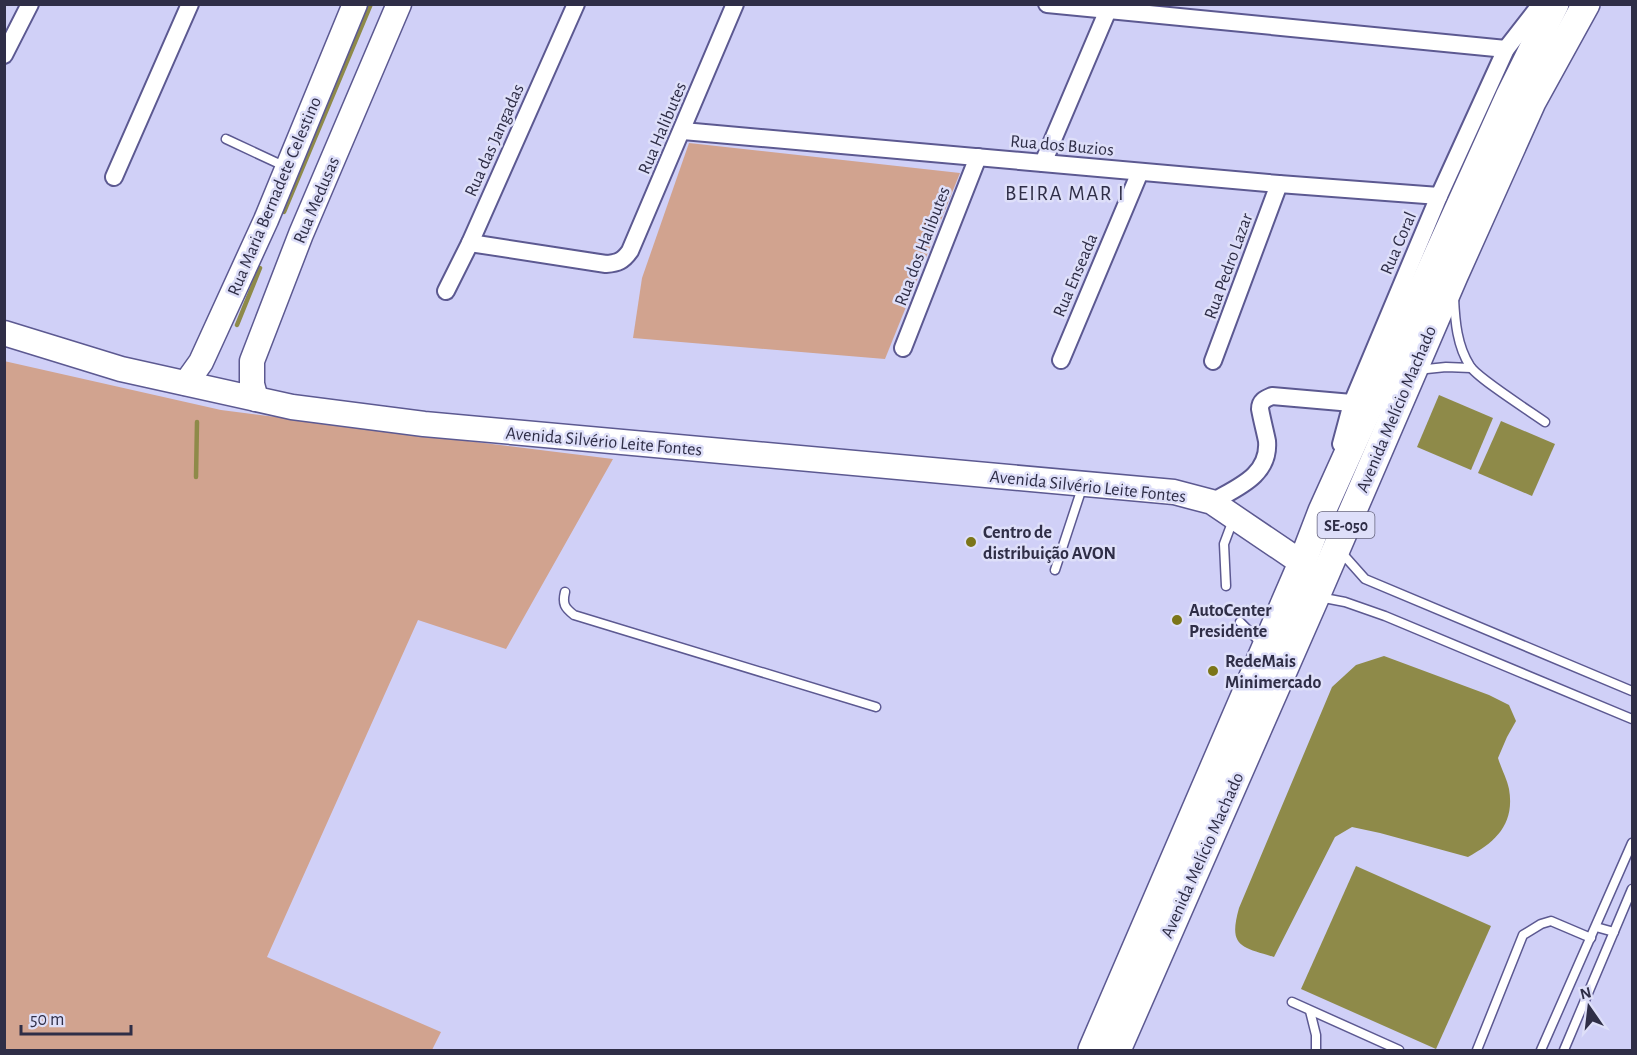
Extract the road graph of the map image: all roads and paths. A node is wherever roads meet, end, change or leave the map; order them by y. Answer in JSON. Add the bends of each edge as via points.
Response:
{"nodes":[{"id":1,"x":30,"y":4,"type":"edge"},
{"id":2,"x":190,"y":4,"type":"edge"},
{"id":3,"x":355,"y":4,"type":"edge"},
{"id":4,"x":399,"y":4,"type":"edge"},
{"id":5,"x":576,"y":4,"type":"edge"},
{"id":6,"x":735,"y":4,"type":"edge"},
{"id":7,"x":1047,"y":4,"type":"edge"},
{"id":8,"x":1541,"y":4,"type":"edge"},
{"id":9,"x":1555,"y":4,"type":"edge"},
{"id":10,"x":1586,"y":4,"type":"edge"},
{"id":11,"x":1108,"y":10,"type":"junction"},
{"id":12,"x":1506,"y":49,"type":"junction"},
{"id":13,"x":4,"y":55,"type":"edge"},
{"id":14,"x":682,"y":131,"type":"junction"},
{"id":15,"x":226,"y":139,"type":"dead end"},
{"id":16,"x":978,"y":158,"type":"junction"},
{"id":17,"x":1043,"y":163,"type":"junction"},
{"id":18,"x":287,"y":167,"type":"junction"},
{"id":19,"x":1140,"y":172,"type":"junction"},
{"id":20,"x":114,"y":177,"type":"dead end"},
{"id":21,"x":1279,"y":184,"type":"junction"},
{"id":22,"x":1439,"y":196,"type":"junction"},
{"id":23,"x":266,"y":220,"type":"junction"},
{"id":24,"x":301,"y":234,"type":"junction"},
{"id":25,"x":470,"y":243,"type":"junction"},
{"id":26,"x":1454,"y":276,"type":"junction"},
{"id":27,"x":446,"y":291,"type":"dead end"},
{"id":28,"x":4,"y":333,"type":"edge"},
{"id":29,"x":903,"y":348,"type":"dead end"},
{"id":30,"x":1061,"y":360,"type":"dead end"},
{"id":31,"x":1213,"y":361,"type":"dead end"},
{"id":32,"x":1471,"y":368,"type":"junction"},
{"id":33,"x":1413,"y":371,"type":"junction"},
{"id":34,"x":186,"y":383,"type":"junction"},
{"id":35,"x":256,"y":399,"type":"junction"},
{"id":36,"x":1352,"y":403,"type":"junction"},
{"id":37,"x":1545,"y":422,"type":"dead end"},
{"id":38,"x":1084,"y":482,"type":"junction"},
{"id":39,"x":1212,"y":502,"type":"junction"},
{"id":40,"x":1322,"y":511,"type":"junction"},
{"id":41,"x":1233,"y":517,"type":"junction"},
{"id":42,"x":1337,"y":546,"type":"junction"},
{"id":43,"x":1302,"y":563,"type":"junction"},
{"id":44,"x":1054,"y":570,"type":"dead end"},
{"id":45,"x":1226,"y":586,"type":"dead end"},
{"id":46,"x":565,"y":592,"type":"dead end"},
{"id":47,"x":1316,"y":596,"type":"junction"},
{"id":48,"x":1240,"y":622,"type":"dead end"},
{"id":49,"x":1264,"y":647,"type":"junction"},
{"id":50,"x":1632,"y":691,"type":"edge"},
{"id":51,"x":876,"y":707,"type":"dead end"},
{"id":52,"x":1632,"y":719,"type":"edge"},
{"id":53,"x":1632,"y":843,"type":"edge"},
{"id":54,"x":1632,"y":889,"type":"edge"},
{"id":55,"x":1596,"y":927,"type":"junction"},
{"id":56,"x":1614,"y":932,"type":"junction"},
{"id":57,"x":1591,"y":938,"type":"junction"},
{"id":58,"x":1292,"y":1002,"type":"dead end"},
{"id":59,"x":1310,"y":1011,"type":"junction"},
{"id":60,"x":1092,"y":1050,"type":"edge"},
{"id":61,"x":1117,"y":1050,"type":"edge"},
{"id":62,"x":1316,"y":1050,"type":"edge"},
{"id":63,"x":1399,"y":1050,"type":"edge"},
{"id":64,"x":1477,"y":1050,"type":"edge"},
{"id":65,"x":1541,"y":1050,"type":"edge"},
{"id":66,"x":1564,"y":1050,"type":"edge"}],
"edges":[{"from":1,"to":13,"type":"street"},
{"from":2,"to":20,"type":"street"},
{"from":3,"to":18,"type":"main road","name":"Rua Maria Bernadete Celestino"},
{"from":4,"to":24,"type":"main road","name":"Rua Medusas"},
{"from":5,"to":25,"type":"street","name":"Rua das Jangadas"},
{"from":6,"to":14,"type":"street","name":"Rua Halibutes"},
{"from":7,"to":11,"type":"street"},
{"from":8,"to":12,"type":"street","name":"Rua Coral"},
{"from":9,"to":40,"type":"main road","name":"Avenida Melício Machado","number":"SE-050"},
{"from":10,"to":26,"type":"main road","name":"Avenida Melício Machado","number":"SE-050","via":[[1532,102]]},
{"from":11,"to":12,"type":"street"},
{"from":11,"to":17,"type":"street"},
{"from":12,"to":22,"type":"street","name":"Rua Coral"},
{"from":14,"to":16,"type":"street","name":"Rua dos Buzios"},
{"from":14,"to":25,"type":"street","name":"Rua Halibutes","via":[[630,251],[618,263]]},
{"from":15,"to":18,"type":"lane"},
{"from":16,"to":17,"type":"street","name":"Rua dos Buzios"},
{"from":16,"to":29,"type":"street","name":"Rua dos Halibutes"},
{"from":17,"to":19,"type":"street","name":"Rua dos Buzios"},
{"from":18,"to":23,"type":"main road","name":"Rua Maria Bernadete Celestino"},
{"from":19,"to":21,"type":"street","name":"Rua dos Buzios"},
{"from":19,"to":30,"type":"street","name":"Rua Enseada"},
{"from":21,"to":22,"type":"street","name":"Rua dos Buzios"},
{"from":21,"to":31,"type":"street","name":"Rua Pedro Lazar"},
{"from":22,"to":36,"type":"street","name":"Rua Coral"},
{"from":23,"to":24,"type":"main road"},
{"from":23,"to":34,"type":"main road","name":"Rua Maria Bernadete Celestino","via":[[201,362]]},
{"from":24,"to":35,"type":"main road","name":"Rua Medusas","via":[[252,361]]},
{"from":25,"to":27,"type":"street","name":"Rua das Jangadas"},
{"from":26,"to":32,"type":"lane","via":[[1460,344]]},
{"from":26,"to":33,"type":"main road","name":"Avenida Melício Machado","number":"SE-050"},
{"from":28,"to":34,"type":"main road","name":"Avenida Silvério Leite Fontes","via":[[122,369]]},
{"from":32,"to":33,"type":"lane"},
{"from":32,"to":37,"type":"lane"},
{"from":33,"to":42,"type":"main road","name":"Avenida Melício Machado","number":"SE-050"},
{"from":34,"to":35,"type":"main road","name":"Avenida Silvério Leite Fontes"},
{"from":35,"to":38,"type":"main road","name":"Avenida Silvério Leite Fontes","via":[[424,424]]},
{"from":36,"to":39,"type":"street","via":[[1272,396],[1264,399],[1260,404],[1267,443],[1263,465],[1252,479]]},
{"from":36,"to":40,"type":"street","name":"Rua Coral"},
{"from":38,"to":39,"type":"main road","name":"Avenida Silvério Leite Fontes","via":[[1174,492]]},
{"from":38,"to":44,"type":"lane"},
{"from":39,"to":41,"type":"main road"},
{"from":40,"to":43,"type":"main road","name":"Avenida Melício Machado","number":"SE-050"},
{"from":41,"to":43,"type":"main road"},
{"from":41,"to":45,"type":"lane","via":[[1224,544]]},
{"from":42,"to":47,"type":"main road","name":"Avenida Melício Machado","number":"SE-050"},
{"from":42,"to":50,"type":"lane","via":[[1365,579]]},
{"from":43,"to":49,"type":"main road","name":"Avenida Melício Machado","number":"SE-050"},
{"from":46,"to":51,"type":"lane","via":[[565,608],[574,615]]},
{"from":47,"to":52,"type":"lane","via":[[1385,616]]},
{"from":47,"to":61,"type":"main road","name":"Avenida Melício Machado","number":"SE-050"},
{"from":48,"to":49,"type":"lane"},
{"from":49,"to":60,"type":"main road","name":"Avenida Melício Machado","number":"SE-050"},
{"from":53,"to":55,"type":"lane"},
{"from":54,"to":56,"type":"lane"},
{"from":55,"to":56,"type":"lane"},
{"from":55,"to":57,"type":"lane"},
{"from":56,"to":66,"type":"lane"},
{"from":57,"to":64,"type":"lane","via":[[1551,921],[1523,935]]},
{"from":57,"to":65,"type":"lane"},
{"from":58,"to":59,"type":"lane"},
{"from":59,"to":62,"type":"lane"},
{"from":59,"to":63,"type":"lane"}]}
